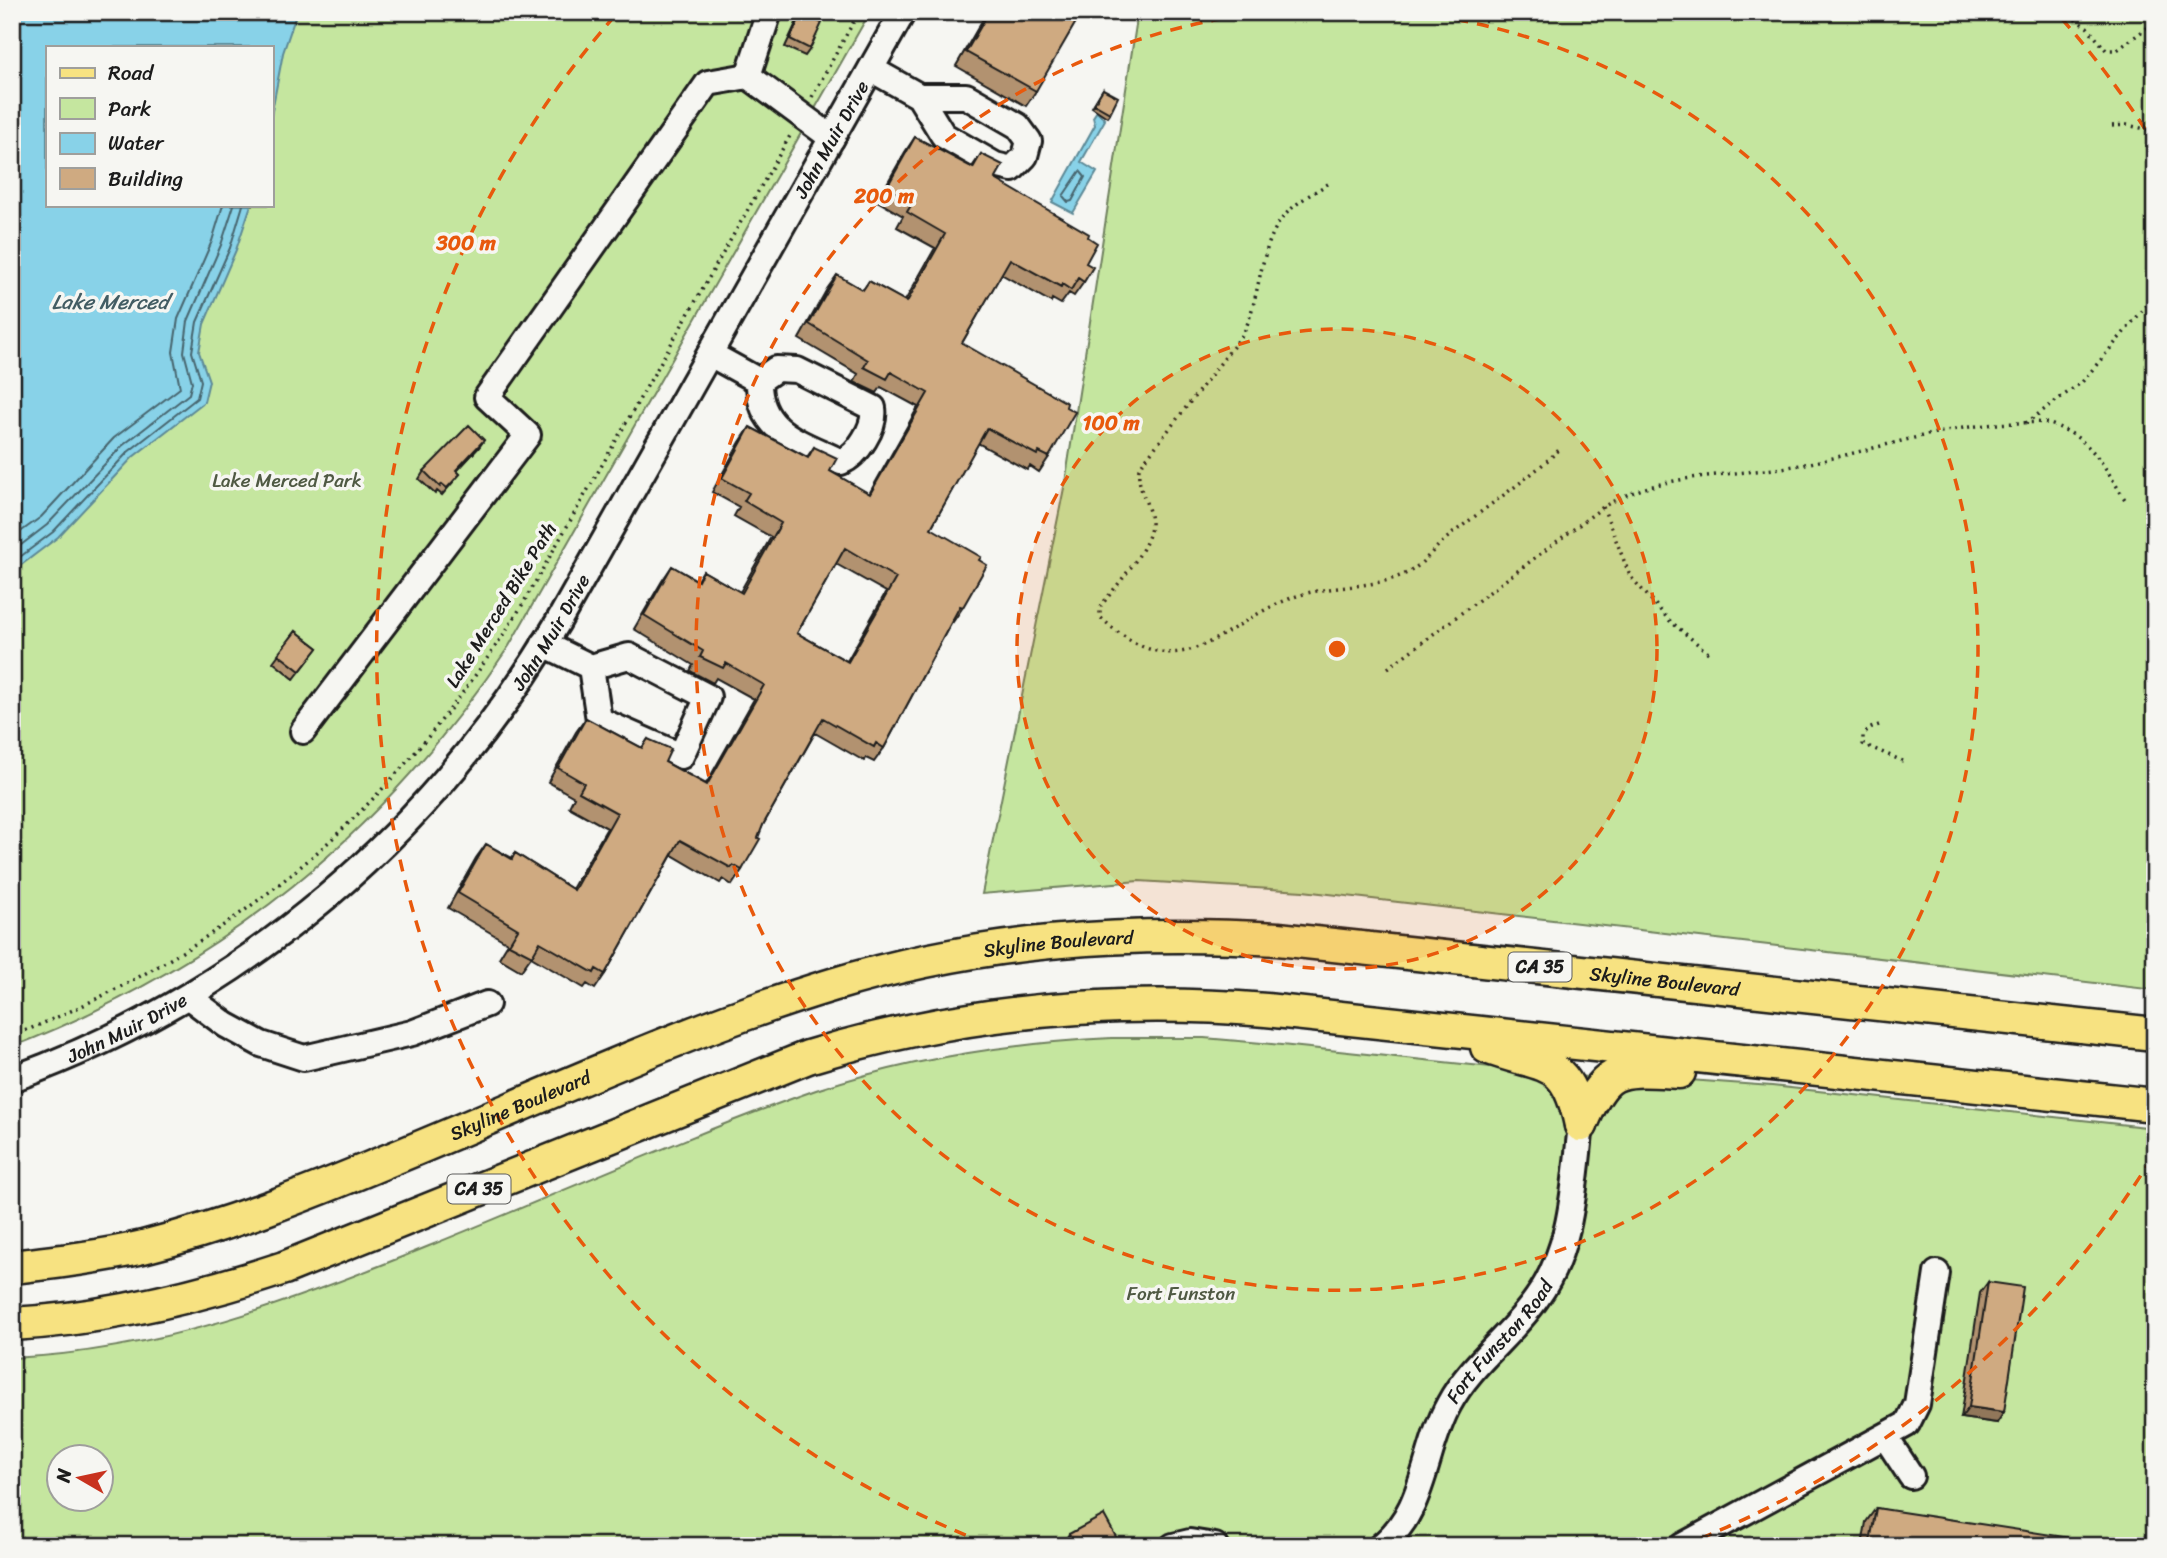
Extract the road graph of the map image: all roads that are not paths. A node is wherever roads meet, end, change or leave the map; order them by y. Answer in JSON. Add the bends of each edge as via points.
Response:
{"nodes":[{"id":1,"x":769,"y":12,"type":"edge"},
{"id":2,"x":903,"y":12,"type":"edge"},
{"id":3,"x":871,"y":69,"type":"junction"},
{"id":4,"x":748,"y":76,"type":"junction"},
{"id":5,"x":919,"y":96,"type":"dead end"},
{"id":6,"x":832,"y":138,"type":"junction"},
{"id":7,"x":710,"y":354,"type":"junction"},
{"id":8,"x":759,"y":381,"type":"junction"},
{"id":9,"x":544,"y":644,"type":"junction"},
{"id":10,"x":592,"y":667,"type":"junction"},
{"id":11,"x":303,"y":731,"type":"dead end"},
{"id":12,"x":189,"y":997,"type":"junction"},
{"id":13,"x":487,"y":1004,"type":"dead end"},
{"id":14,"x":1440,"y":1028,"type":"junction"},
{"id":15,"x":2155,"y":1034,"type":"edge"},
{"id":16,"x":1827,"y":1069,"type":"junction"},
{"id":17,"x":12,"y":1079,"type":"edge"},
{"id":18,"x":2155,"y":1105,"type":"edge"},
{"id":19,"x":1581,"y":1125,"type":"junction"},
{"id":20,"x":12,"y":1267,"type":"edge"},
{"id":21,"x":1937,"y":1273,"type":"dead end"},
{"id":22,"x":12,"y":1324,"type":"edge"},
{"id":23,"x":1886,"y":1438,"type":"junction"},
{"id":24,"x":1911,"y":1476,"type":"dead end"},
{"id":25,"x":1172,"y":1546,"type":"edge"},
{"id":26,"x":1216,"y":1546,"type":"edge"},
{"id":27,"x":1381,"y":1546,"type":"edge"},
{"id":28,"x":1682,"y":1546,"type":"edge"}],
"edges":[{"from":1,"to":4,"type":"street"},
{"from":2,"to":3,"type":"street","name":"John Muir Drive"},
{"from":3,"to":5,"type":"street"},
{"from":3,"to":6,"type":"street","name":"John Muir Drive"},
{"from":4,"to":6,"type":"street"},
{"from":4,"to":11,"type":"street","via":[[708,83],[487,397],[528,435]]},
{"from":6,"to":7,"type":"street","name":"John Muir Drive"},
{"from":7,"to":8,"type":"street"},
{"from":7,"to":9,"type":"street","name":"John Muir Drive"},
{"from":8,"to":8,"type":"street","via":[[759,401],[767,420],[841,462],[852,457],[875,419],[873,408],[797,370],[776,369]]},
{"from":9,"to":10,"type":"street"},
{"from":9,"to":12,"type":"street","name":"John Muir Drive","via":[[465,758],[383,848],[291,928]]},
{"from":10,"to":10,"type":"street","via":[[598,720],[681,756],[708,697],[629,656]]},
{"from":12,"to":13,"type":"street","via":[[261,1044],[304,1058],[411,1033]]},
{"from":12,"to":17,"type":"street","name":"John Muir Drive","via":[[108,1039]]},
{"from":14,"to":16,"type":"main road","number":"CA 35"},
{"from":14,"to":19,"type":"main road","via":[[1554,1068],[1573,1093]]},
{"from":14,"to":22,"type":"main road","number":"CA 35","via":[[1158,1003],[1035,1009],[939,1024],[851,1044],[776,1069],[237,1284],[90,1316]]},
{"from":15,"to":20,"type":"main road","name":"Skyline Boulevard","number":"CA 35","via":[[1278,939],[1161,934],[1051,940],[925,960],[833,984],[723,1023],[262,1211],[141,1247]]},
{"from":16,"to":18,"type":"main road","number":"CA 35"},
{"from":16,"to":19,"type":"main road","via":[[1631,1070],[1615,1074],[1595,1091]]},
{"from":19,"to":27,"type":"street","name":"Fort Funston Road","via":[[1571,1211],[1550,1278],[1460,1386],[1438,1426],[1411,1509]]},
{"from":21,"to":23,"type":"street","via":[[1917,1404],[1907,1424]]},
{"from":23,"to":24,"type":"street"},
{"from":23,"to":28,"type":"street"},
{"from":25,"to":26,"type":"street","via":[[1190,1542]]}]}
